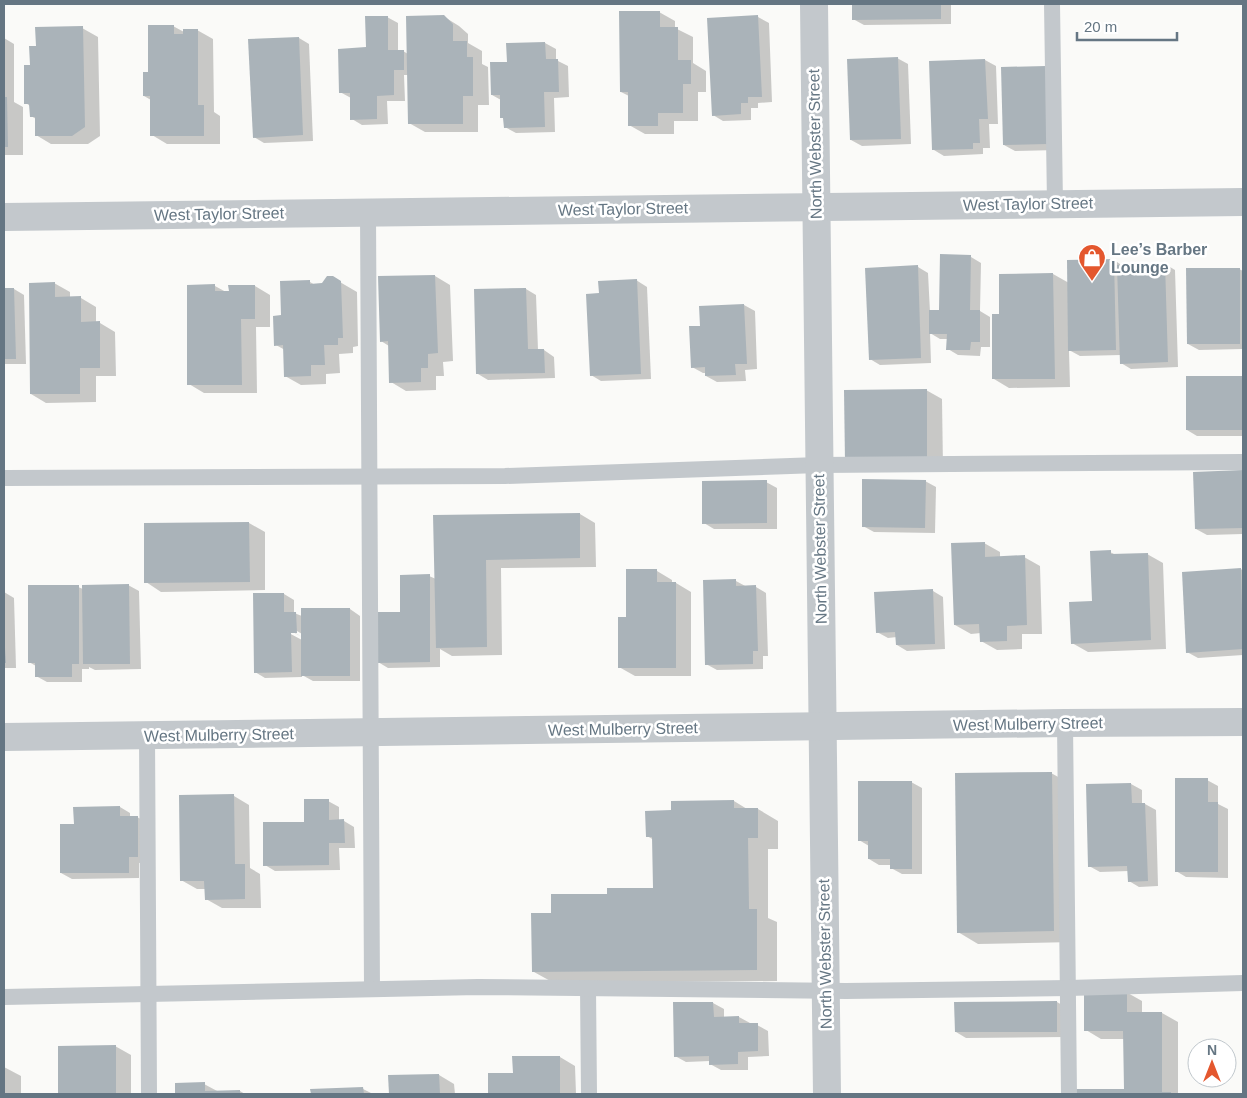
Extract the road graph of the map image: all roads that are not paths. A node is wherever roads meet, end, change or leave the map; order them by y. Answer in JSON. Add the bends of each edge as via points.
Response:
{"nodes":[{"id":1,"x":814,"y":4,"type":"edge"},
{"id":2,"x":1052,"y":4,"type":"edge"},
{"id":3,"x":1243,"y":202,"type":"edge"},
{"id":4,"x":1055,"y":204,"type":"junction"},
{"id":5,"x":816,"y":206,"type":"junction"},
{"id":6,"x":368,"y":212,"type":"junction"},
{"id":7,"x":4,"y":217,"type":"edge"},
{"id":8,"x":1243,"y":462,"type":"edge"},
{"id":9,"x":819,"y":465,"type":"junction"},
{"id":10,"x":369,"y":476,"type":"junction"},
{"id":11,"x":4,"y":478,"type":"edge"},
{"id":12,"x":1243,"y":722,"type":"edge"},
{"id":13,"x":1065,"y":723,"type":"junction"},
{"id":14,"x":822,"y":727,"type":"junction"},
{"id":15,"x":370,"y":733,"type":"junction"},
{"id":16,"x":147,"y":736,"type":"junction"},
{"id":17,"x":4,"y":737,"type":"edge"},
{"id":18,"x":1243,"y":983,"type":"edge"},
{"id":19,"x":588,"y":988,"type":"junction"},
{"id":20,"x":1069,"y":988,"type":"junction"},
{"id":21,"x":372,"y":990,"type":"junction"},
{"id":22,"x":825,"y":991,"type":"junction"},
{"id":23,"x":149,"y":994,"type":"junction"},
{"id":24,"x":4,"y":997,"type":"edge"},
{"id":25,"x":149,"y":1094,"type":"edge"},
{"id":26,"x":589,"y":1094,"type":"edge"},
{"id":27,"x":827,"y":1094,"type":"edge"},
{"id":28,"x":1069,"y":1094,"type":"edge"}],
"edges":[{"from":1,"to":5,"type":"street","name":"North Webster Street"},
{"from":2,"to":4,"type":"lane"},
{"from":3,"to":4,"type":"street","name":"West Taylor Street"},
{"from":4,"to":5,"type":"street","name":"West Taylor Street"},
{"from":5,"to":6,"type":"street","name":"West Taylor Street"},
{"from":5,"to":9,"type":"street","name":"North Webster Street"},
{"from":6,"to":7,"type":"street","name":"West Taylor Street"},
{"from":6,"to":10,"type":"lane"},
{"from":8,"to":9,"type":"lane"},
{"from":9,"to":10,"type":"lane","via":[[505,476]]},
{"from":9,"to":14,"type":"street","name":"North Webster Street"},
{"from":10,"to":11,"type":"lane"},
{"from":10,"to":15,"type":"lane"},
{"from":12,"to":13,"type":"street","name":"West Mulberry Street"},
{"from":13,"to":14,"type":"street","name":"West Mulberry Street"},
{"from":13,"to":20,"type":"lane"},
{"from":14,"to":15,"type":"street","name":"West Mulberry Street"},
{"from":14,"to":22,"type":"street","name":"North Webster Street"},
{"from":15,"to":16,"type":"street","name":"West Mulberry Street"},
{"from":15,"to":21,"type":"lane"},
{"from":16,"to":17,"type":"street","name":"West Mulberry Street"},
{"from":16,"to":23,"type":"lane"},
{"from":18,"to":20,"type":"lane"},
{"from":19,"to":21,"type":"lane"},
{"from":19,"to":22,"type":"lane"},
{"from":19,"to":26,"type":"lane"},
{"from":20,"to":22,"type":"lane"},
{"from":20,"to":28,"type":"lane"},
{"from":21,"to":23,"type":"lane"},
{"from":22,"to":27,"type":"street","name":"North Webster Street"},
{"from":23,"to":24,"type":"lane"},
{"from":23,"to":25,"type":"lane"}]}
